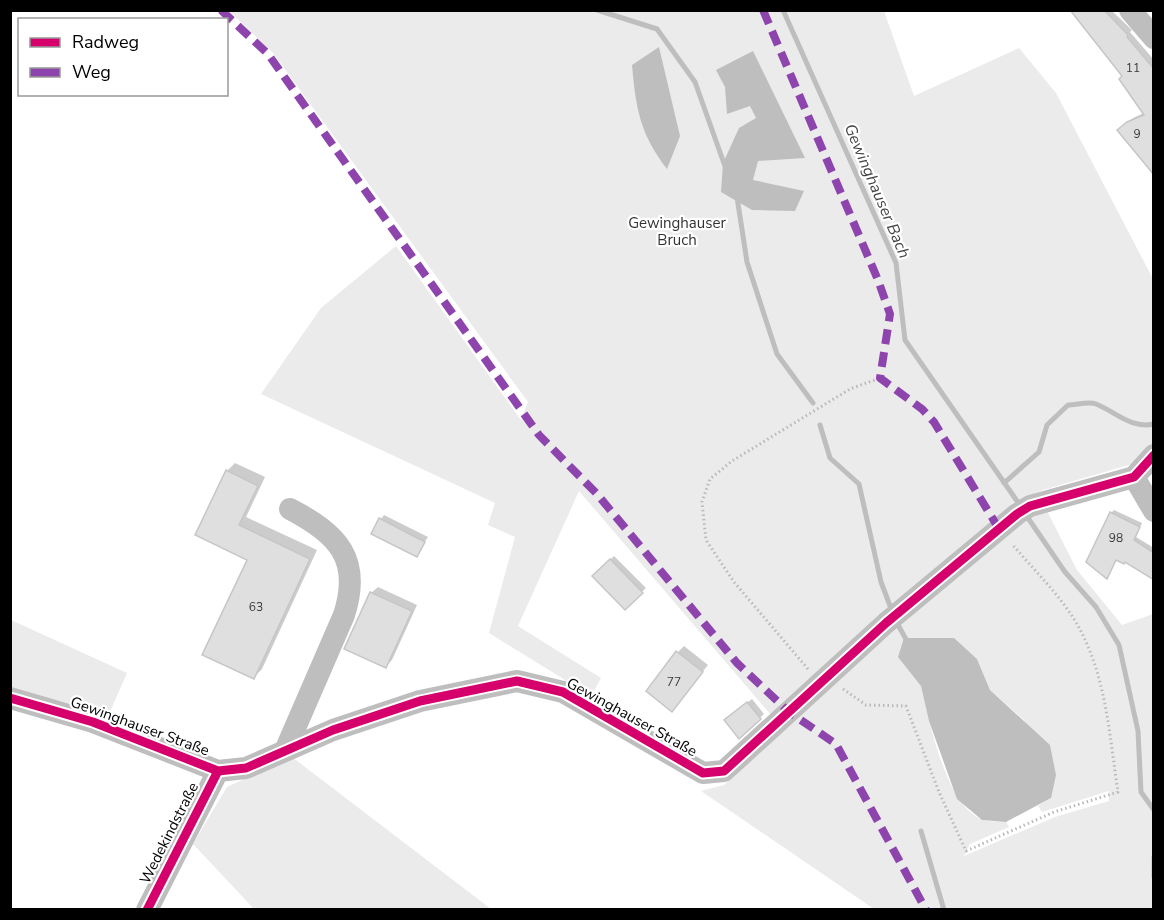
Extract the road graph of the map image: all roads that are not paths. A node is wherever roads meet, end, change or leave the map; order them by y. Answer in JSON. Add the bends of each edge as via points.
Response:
{"nodes":[{"id":1,"x":1130,"y":10,"type":"edge"},
{"id":2,"x":1154,"y":38,"type":"edge"},
{"id":3,"x":1154,"y":454,"type":"edge"},
{"id":4,"x":1134,"y":477,"type":"junction"},
{"id":5,"x":290,"y":509,"type":"dead end"},
{"id":6,"x":1154,"y":511,"type":"edge"},
{"id":7,"x":10,"y":698,"type":"edge"},
{"id":8,"x":285,"y":751,"type":"junction"},
{"id":9,"x":218,"y":771,"type":"junction"},
{"id":10,"x":147,"y":909,"type":"edge"}],
"edges":[{"from":1,"to":2,"type":"street"},
{"from":3,"to":4,"type":"street"},
{"from":4,"to":6,"type":"street"},
{"from":4,"to":8,"type":"street","name":"Gewinghauser Straße","via":[[1023,510],[886,623],[724,771],[703,773],[563,692],[517,681],[420,701],[333,730]]},
{"from":5,"to":8,"type":"street","via":[[330,534],[343,550],[350,569],[351,592]]},
{"from":7,"to":9,"type":"street","name":"Gewinghauser Straße","via":[[93,722]]},
{"from":8,"to":9,"type":"street","name":"Gewinghauser Straße","via":[[246,768]]},
{"from":9,"to":10,"type":"street","name":"Wedekindstraße"}]}
